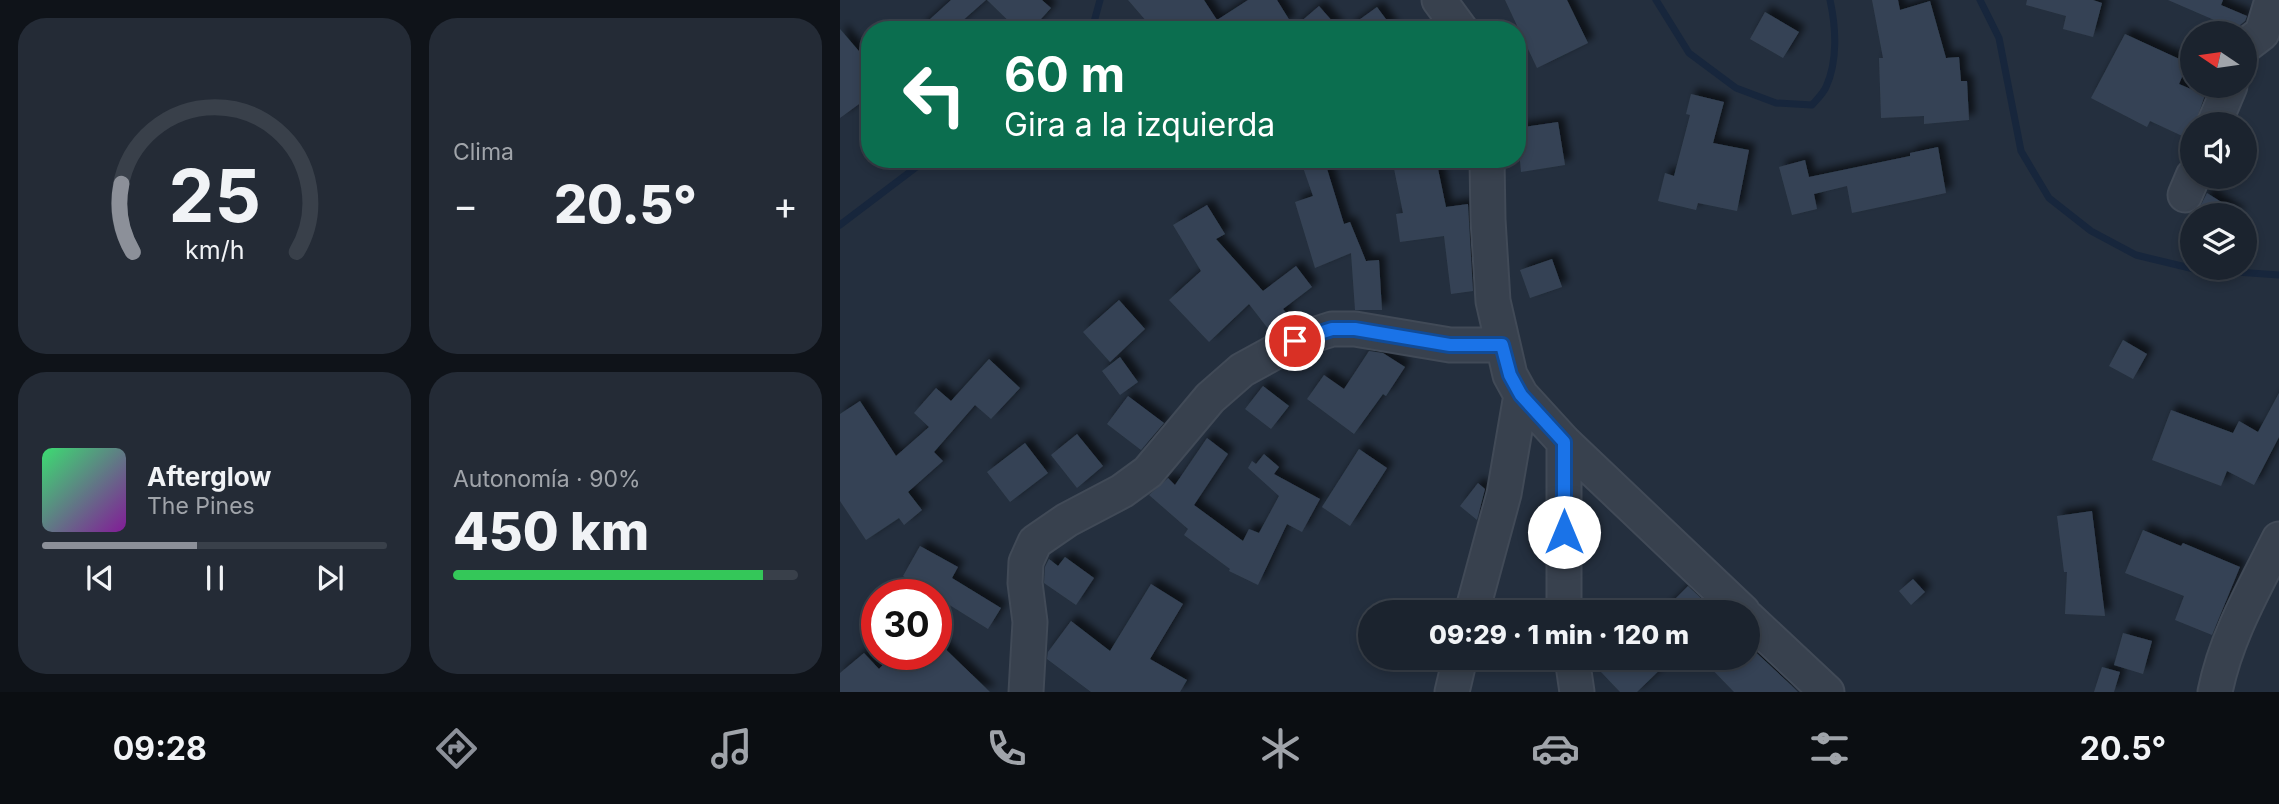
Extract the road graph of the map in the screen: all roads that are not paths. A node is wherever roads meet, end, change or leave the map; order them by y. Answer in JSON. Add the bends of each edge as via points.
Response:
{"nodes":[{"id":1,"x":1438,"y":0,"type":"edge"},
{"id":2,"x":2272,"y":0,"type":"edge"},
{"id":3,"x":1454,"y":21,"type":"edge"},
{"id":4,"x":2258,"y":36,"type":"edge"},
{"id":5,"x":1487,"y":168,"type":"edge"},
{"id":6,"x":1502,"y":345,"type":"junction"},
{"id":7,"x":1521,"y":395,"type":"junction"},
{"id":8,"x":1564,"y":442,"type":"junction"},
{"id":9,"x":2279,"y":539,"type":"edge"},
{"id":10,"x":1475,"y":600,"type":"edge"},
{"id":11,"x":1564,"y":600,"type":"edge"},
{"id":12,"x":1730,"y":600,"type":"edge"},
{"id":13,"x":1760,"y":629,"type":"edge"},
{"id":14,"x":1457,"y":670,"type":"edge"},
{"id":15,"x":1574,"y":670,"type":"edge"},
{"id":16,"x":1026,"y":692,"type":"edge"},
{"id":17,"x":1452,"y":692,"type":"edge"},
{"id":18,"x":1577,"y":692,"type":"edge"},
{"id":19,"x":1827,"y":692,"type":"edge"},
{"id":20,"x":2215,"y":692,"type":"edge"}],
"edges":[{"from":1,"to":3,"type":"street"},
{"from":2,"to":4,"type":"street"},
{"from":5,"to":6,"type":"street","via":[[1493,301]]},
{"from":6,"to":7,"type":"street"},
{"from":6,"to":16,"type":"street","via":[[1450,345],[1332,329],[1295,341],[1242,370],[1210,398],[1148,472],[1035,542],[1026,562],[1030,622]]},
{"from":7,"to":8,"type":"street"},
{"from":7,"to":10,"type":"street","via":[[1504,494]]},
{"from":8,"to":11,"type":"street"},
{"from":8,"to":12,"type":"street"},
{"from":9,"to":20,"type":"street","via":[[2237,620]]},
{"from":13,"to":19,"type":"street"},
{"from":14,"to":17,"type":"street"},
{"from":15,"to":18,"type":"street"}]}
